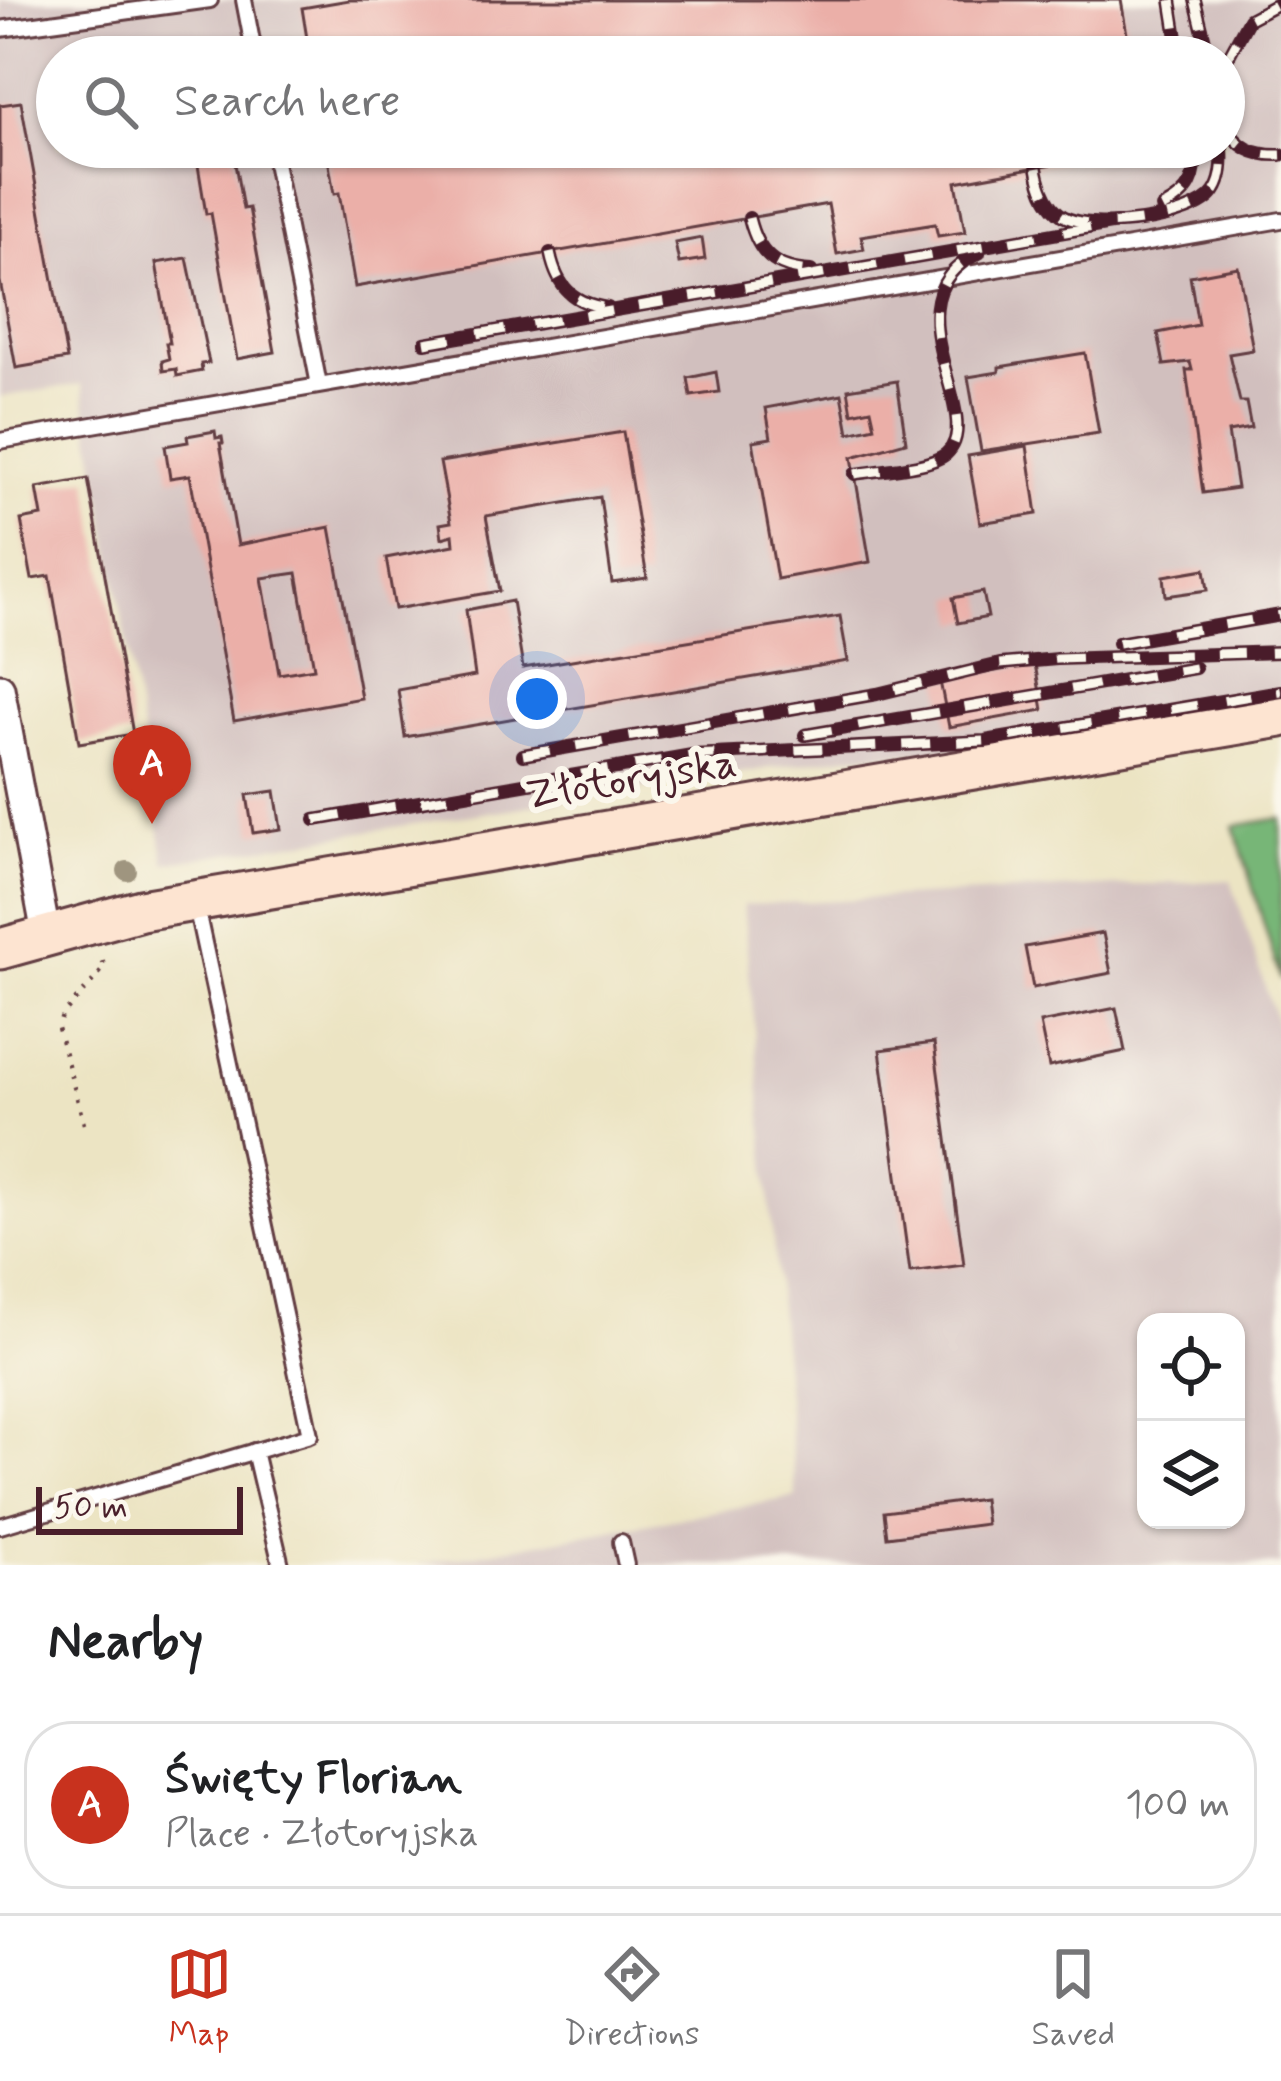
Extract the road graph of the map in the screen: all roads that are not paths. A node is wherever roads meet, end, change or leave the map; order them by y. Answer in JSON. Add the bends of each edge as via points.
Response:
{"nodes":[{"id":1,"x":210,"y":0,"type":"edge"},
{"id":2,"x":244,"y":0,"type":"edge"},
{"id":3,"x":0,"y":29,"type":"edge"},
{"id":4,"x":251,"y":36,"type":"edge"},
{"id":5,"x":276,"y":168,"type":"edge"},
{"id":6,"x":1281,"y":220,"type":"edge"},
{"id":7,"x":319,"y":385,"type":"junction"},
{"id":8,"x":0,"y":441,"type":"edge"},
{"id":9,"x":0,"y":688,"type":"edge"},
{"id":10,"x":1281,"y":717,"type":"edge"},
{"id":11,"x":195,"y":901,"type":"junction"},
{"id":12,"x":46,"y":934,"type":"junction"},
{"id":13,"x":0,"y":949,"type":"edge"},
{"id":14,"x":254,"y":1451,"type":"junction"},
{"id":15,"x":0,"y":1526,"type":"edge"},
{"id":16,"x":621,"y":1542,"type":"dead end"},
{"id":17,"x":281,"y":1565,"type":"edge"},
{"id":18,"x":626,"y":1565,"type":"edge"}],
"edges":[{"from":1,"to":3,"type":"lane"},
{"from":2,"to":4,"type":"lane"},
{"from":5,"to":7,"type":"lane"},
{"from":6,"to":7,"type":"lane"},
{"from":7,"to":8,"type":"lane"},
{"from":9,"to":12,"type":"street"},
{"from":10,"to":11,"type":"main road","name":"Złotoryjska"},
{"from":11,"to":12,"type":"main road","name":"Złotoryjska"},
{"from":11,"to":14,"type":"lane","via":[[310,1435]]},
{"from":12,"to":13,"type":"main road","name":"Złotoryjska"},
{"from":14,"to":15,"type":"lane"},
{"from":14,"to":17,"type":"lane"},
{"from":16,"to":18,"type":"lane"}]}
